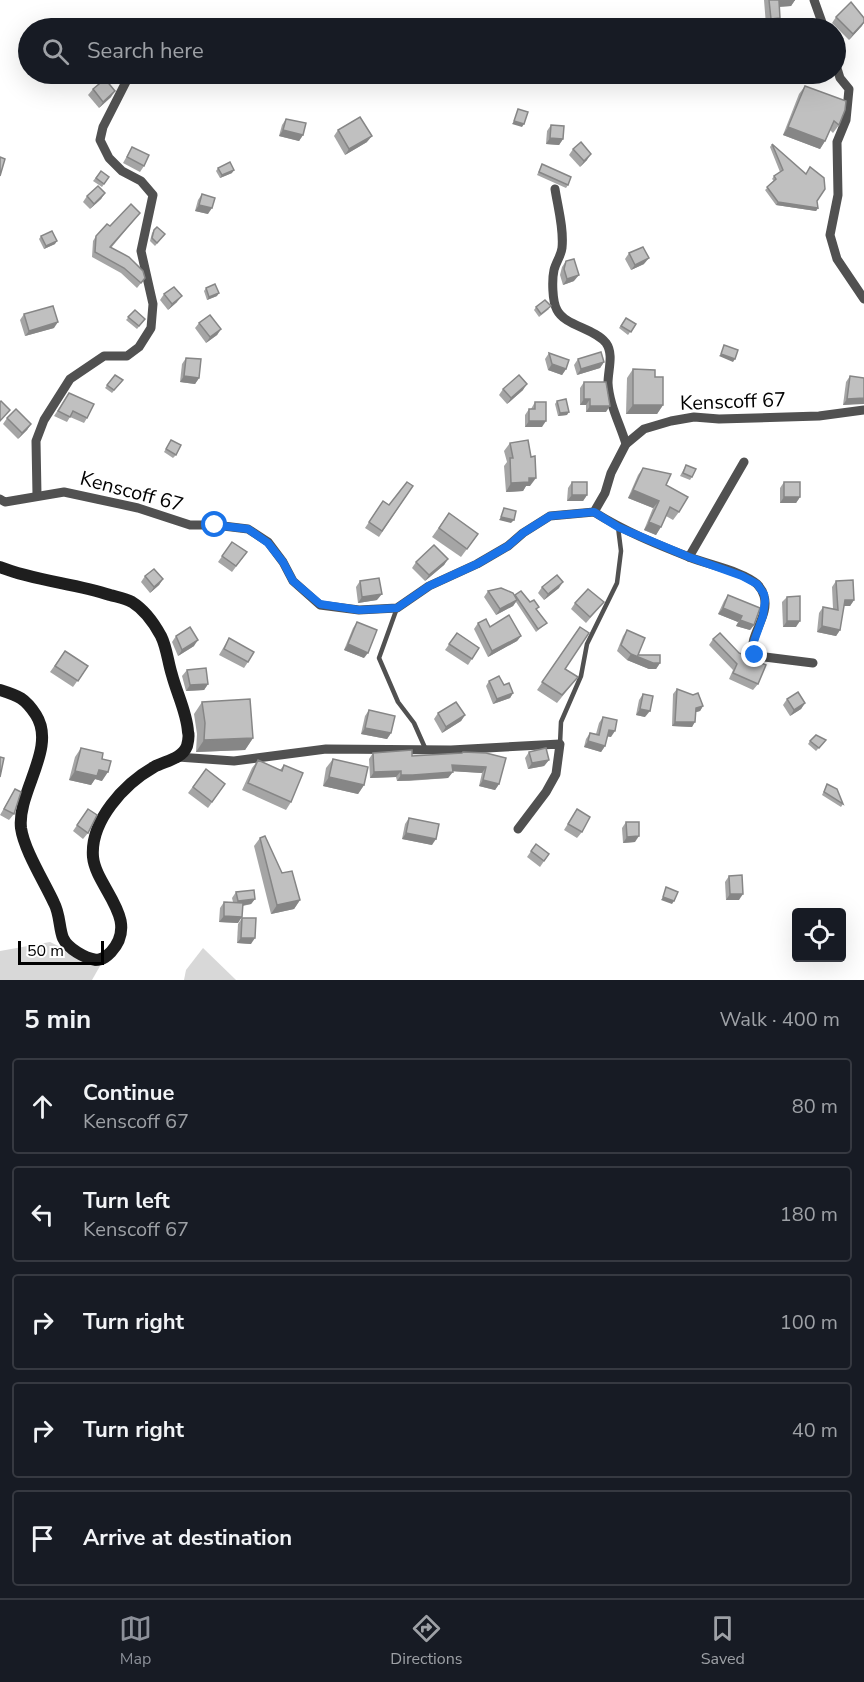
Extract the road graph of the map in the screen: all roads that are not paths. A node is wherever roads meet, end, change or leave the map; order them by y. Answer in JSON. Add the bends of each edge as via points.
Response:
{"nodes":[{"id":1,"x":814,"y":0,"type":"edge"},
{"id":2,"x":820,"y":18,"type":"edge"},
{"id":3,"x":125,"y":84,"type":"edge"},
{"id":4,"x":845,"y":84,"type":"edge"},
{"id":5,"x":555,"y":189,"type":"dead end"},
{"id":6,"x":864,"y":299,"type":"edge"},
{"id":7,"x":864,"y":410,"type":"edge"},
{"id":8,"x":626,"y":444,"type":"junction"},
{"id":9,"x":744,"y":462,"type":"dead end"},
{"id":10,"x":37,"y":495,"type":"junction"},
{"id":11,"x":0,"y":499,"type":"edge"},
{"id":12,"x":594,"y":512,"type":"junction"},
{"id":13,"x":618,"y":527,"type":"junction"},
{"id":14,"x":689,"y":557,"type":"junction"},
{"id":15,"x":0,"y":567,"type":"edge"},
{"id":16,"x":397,"y":608,"type":"junction"},
{"id":17,"x":813,"y":663,"type":"dead end"},
{"id":18,"x":0,"y":690,"type":"edge"},
{"id":19,"x":560,"y":744,"type":"junction"},
{"id":20,"x":426,"y":750,"type":"junction"},
{"id":21,"x":178,"y":757,"type":"junction"},
{"id":22,"x":518,"y":829,"type":"dead end"}],
"edges":[{"from":1,"to":2,"type":"street"},
{"from":3,"to":10,"type":"street","via":[[100,140],[109,158],[153,195],[141,251],[153,304],[151,328],[139,347],[127,356],[104,356],[70,379],[44,420],[36,441]]},
{"from":4,"to":6,"type":"street","via":[[849,89],[846,120],[837,142],[838,195],[830,235],[837,259]]},
{"from":5,"to":8,"type":"street","via":[[562,233],[562,249],[553,276],[557,311],[601,337],[608,346],[610,400]]},
{"from":7,"to":8,"type":"street","name":"Kenscoff 67","via":[[819,417],[694,417],[644,429]]},
{"from":8,"to":12,"type":"street","name":"Kenscoff 67"},
{"from":9,"to":14,"type":"street"},
{"from":10,"to":11,"type":"street","name":"Kenscoff 67","via":[[5,502]]},
{"from":10,"to":16,"type":"street","name":"Kenscoff 67","via":[[64,492],[138,508],[190,525],[248,529],[268,543],[293,581],[320,604],[359,610]]},
{"from":12,"to":13,"type":"street"},
{"from":12,"to":16,"type":"street","via":[[550,516],[508,546],[429,586]]},
{"from":13,"to":14,"type":"street"},
{"from":13,"to":19,"type":"lane","via":[[621,551],[616,583],[586,644],[581,676],[561,722]]},
{"from":14,"to":17,"type":"street","via":[[742,576],[757,584],[764,594],[763,616],[752,647],[755,655]]},
{"from":15,"to":21,"type":"main road","via":[[87,587],[131,602],[150,618],[162,639],[188,733],[187,746]]},
{"from":16,"to":20,"type":"lane","via":[[379,658],[398,702],[414,723]]},
{"from":18,"to":21,"type":"main road","via":[[27,701],[39,720],[40,751],[22,804],[21,830],[55,903],[63,938],[80,955],[98,960],[118,945],[121,924],[117,906],[94,864],[92,844],[104,815],[129,786],[153,767]]},
{"from":19,"to":20,"type":"street"},
{"from":19,"to":22,"type":"street","via":[[556,774]]},
{"from":20,"to":21,"type":"street","via":[[326,748],[234,761]]}]}
